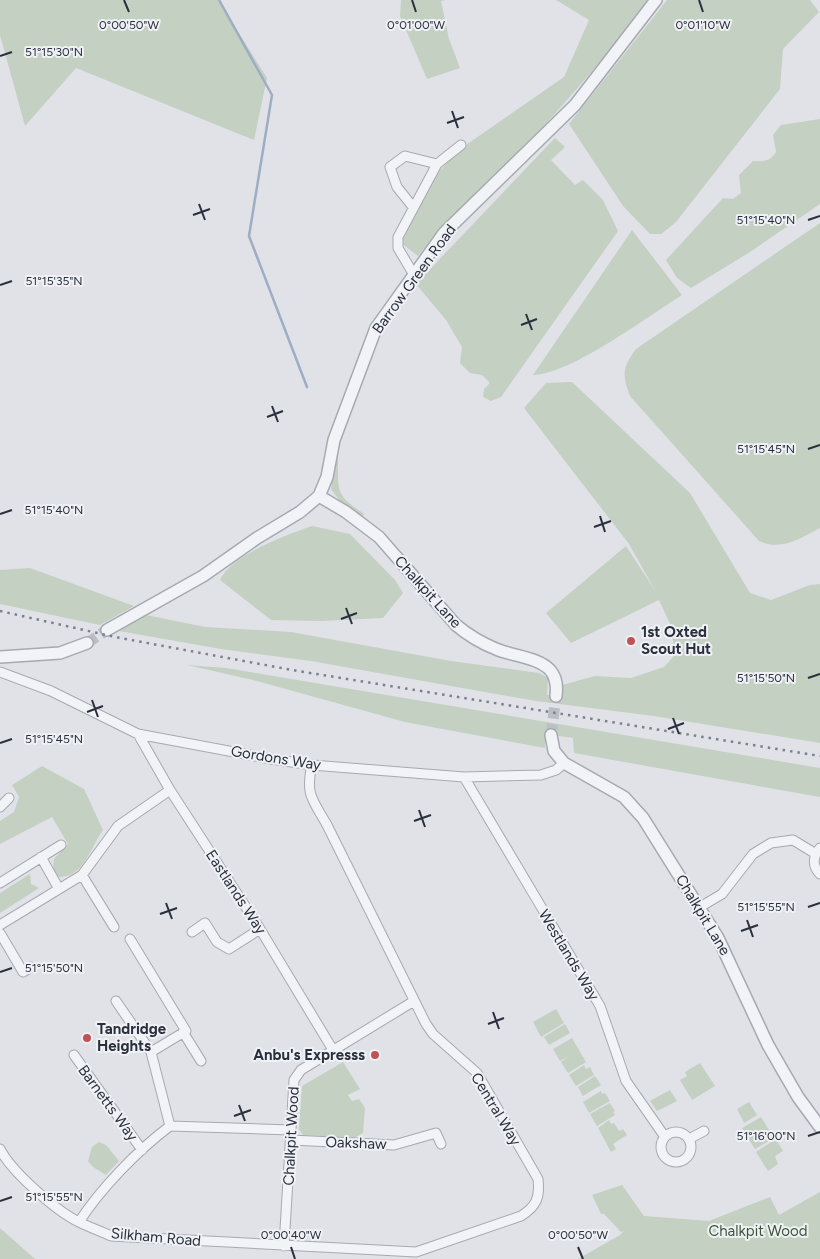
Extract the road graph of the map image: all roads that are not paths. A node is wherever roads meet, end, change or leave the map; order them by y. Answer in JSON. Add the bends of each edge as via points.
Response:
{"nodes":[{"id":1,"x":656,"y":0,"type":"edge"},
{"id":2,"x":461,"y":145,"type":"dead end"},
{"id":3,"x":437,"y":164,"type":"junction"},
{"id":4,"x":413,"y":207,"type":"junction"},
{"id":5,"x":414,"y":275,"type":"junction"},
{"id":6,"x":319,"y":496,"type":"junction"},
{"id":7,"x":107,"y":630,"type":"tunnel mouth"},
{"id":8,"x":86,"y":643,"type":"tunnel mouth"},
{"id":9,"x":0,"y":657,"type":"edge"},
{"id":10,"x":0,"y":672,"type":"edge"},
{"id":11,"x":556,"y":696,"type":"tunnel mouth"},
{"id":12,"x":138,"y":734,"type":"junction"},
{"id":13,"x":551,"y":735,"type":"tunnel mouth"},
{"id":14,"x":564,"y":763,"type":"junction"},
{"id":15,"x":312,"y":765,"type":"junction"},
{"id":16,"x":464,"y":777,"type":"junction"},
{"id":17,"x":170,"y":790,"type":"junction"},
{"id":18,"x":9,"y":798,"type":"dead end"},
{"id":19,"x":0,"y":807,"type":"edge"},
{"id":20,"x":61,"y":845,"type":"dead end"},
{"id":21,"x":818,"y":851,"type":"edge"},
{"id":22,"x":41,"y":857,"type":"junction"},
{"id":23,"x":820,"y":874,"type":"edge"},
{"id":24,"x":82,"y":875,"type":"junction"},
{"id":25,"x":0,"y":883,"type":"edge"},
{"id":26,"x":58,"y":889,"type":"junction"},
{"id":27,"x":700,"y":907,"type":"junction"},
{"id":28,"x":0,"y":925,"type":"edge"},
{"id":29,"x":114,"y":927,"type":"dead end"},
{"id":30,"x":260,"y":929,"type":"junction"},
{"id":31,"x":192,"y":932,"type":"dead end"},
{"id":32,"x":0,"y":933,"type":"edge"},
{"id":33,"x":130,"y":939,"type":"dead end"},
{"id":34,"x":31,"y":967,"type":"dead end"},
{"id":35,"x":116,"y":1001,"type":"dead end"},
{"id":36,"x":414,"y":1001,"type":"junction"},
{"id":37,"x":183,"y":1032,"type":"junction"},
{"id":38,"x":333,"y":1050,"type":"junction"},
{"id":39,"x":151,"y":1052,"type":"junction"},
{"id":40,"x":74,"y":1055,"type":"dead end"},
{"id":41,"x":201,"y":1061,"type":"dead end"},
{"id":42,"x":170,"y":1126,"type":"junction"},
{"id":43,"x":820,"y":1127,"type":"edge"},
{"id":44,"x":291,"y":1130,"type":"junction"},
{"id":45,"x":704,"y":1131,"type":"dead end"},
{"id":46,"x":665,"y":1137,"type":"junction"},
{"id":47,"x":689,"y":1139,"type":"junction"},
{"id":48,"x":291,"y":1140,"type":"junction"},
{"id":49,"x":441,"y":1144,"type":"dead end"},
{"id":50,"x":0,"y":1149,"type":"edge"},
{"id":51,"x":142,"y":1150,"type":"junction"},
{"id":52,"x":78,"y":1222,"type":"junction"},
{"id":53,"x":284,"y":1246,"type":"junction"}],
"edges":[{"from":1,"to":5,"type":"street","name":"Barrow Green Road","via":[[575,104],[444,234]]},
{"from":2,"to":3,"type":"street"},
{"from":3,"to":4,"type":"street"},
{"from":3,"to":4,"type":"street","via":[[404,156],[390,167],[396,187]]},
{"from":4,"to":5,"type":"street","via":[[398,237],[398,248]]},
{"from":5,"to":6,"type":"street","name":"Barrow Green Road","via":[[376,328],[334,440],[327,477]]},
{"from":6,"to":7,"type":"street","name":"Barrow Green Road","via":[[203,576]]},
{"from":6,"to":11,"type":"street","name":"Chalkpit Lane","via":[[379,538],[456,625],[471,637],[550,670],[557,687]]},
{"from":8,"to":9,"type":"street","via":[[60,653]]},
{"from":10,"to":12,"type":"street","name":"Gordons Way","via":[[51,692]]},
{"from":12,"to":15,"type":"street","name":"Gordons Way"},
{"from":12,"to":17,"type":"street","name":"Eastlands Way"},
{"from":13,"to":14,"type":"street","via":[[554,751]]},
{"from":14,"to":16,"type":"street","name":"Gordons Way","via":[[540,775]]},
{"from":14,"to":27,"type":"street","name":"Chalkpit Lane","via":[[624,797],[634,807]]},
{"from":15,"to":16,"type":"street","name":"Gordons Way"},
{"from":15,"to":36,"type":"street","name":"Central Way","via":[[308,788],[310,797]]},
{"from":16,"to":46,"type":"street","name":"Westlands Way","via":[[600,1006],[626,1081]]},
{"from":17,"to":24,"type":"street","via":[[118,826]]},
{"from":17,"to":30,"type":"street","name":"Eastlands Way"},
{"from":18,"to":19,"type":"street"},
{"from":20,"to":22,"type":"street"},
{"from":21,"to":23,"type":"street","via":[[814,866]]},
{"from":21,"to":27,"type":"street","via":[[793,840],[771,843],[748,860],[722,894]]},
{"from":22,"to":25,"type":"street"},
{"from":22,"to":26,"type":"street"},
{"from":24,"to":26,"type":"street"},
{"from":24,"to":29,"type":"street"},
{"from":26,"to":28,"type":"street"},
{"from":27,"to":43,"type":"street","name":"Chalkpit Lane","via":[[736,972],[768,1045],[793,1090]]},
{"from":30,"to":31,"type":"street","via":[[229,949],[217,942],[205,923]]},
{"from":30,"to":38,"type":"street","name":"Eastlands Way"},
{"from":32,"to":34,"type":"street","via":[[24,972]]},
{"from":33,"to":37,"type":"street","via":[[186,1031]]},
{"from":35,"to":39,"type":"street"},
{"from":36,"to":38,"type":"street","name":"Chalkpit Wood"},
{"from":36,"to":53,"type":"street","name":"Central Way","via":[[433,1034],[477,1073],[538,1179],[538,1199],[522,1216],[416,1252]]},
{"from":37,"to":39,"type":"street"},
{"from":37,"to":41,"type":"street"},
{"from":38,"to":44,"type":"street","name":"Chalkpit Wood","via":[[300,1070],[294,1080]]},
{"from":39,"to":42,"type":"street"},
{"from":40,"to":51,"type":"street","name":"Barnetts Way"},
{"from":42,"to":44,"type":"street"},
{"from":42,"to":51,"type":"street"},
{"from":44,"to":48,"type":"street","name":"Chalkpit Wood"},
{"from":45,"to":47,"type":"street"},
{"from":46,"to":47,"type":"street","via":[[675,1132]]},
{"from":46,"to":47,"type":"street","via":[[662,1152],[673,1162],[683,1161],[690,1154]]},
{"from":48,"to":49,"type":"street","name":"Oakshaw","via":[[394,1145],[436,1133]]},
{"from":48,"to":53,"type":"street","name":"Chalkpit Wood"},
{"from":50,"to":52,"type":"street","name":"Silkham Road","via":[[10,1165],[59,1210]]},
{"from":51,"to":52,"type":"street"},
{"from":52,"to":53,"type":"street","name":"Silkham Road","via":[[111,1236]]}]}
